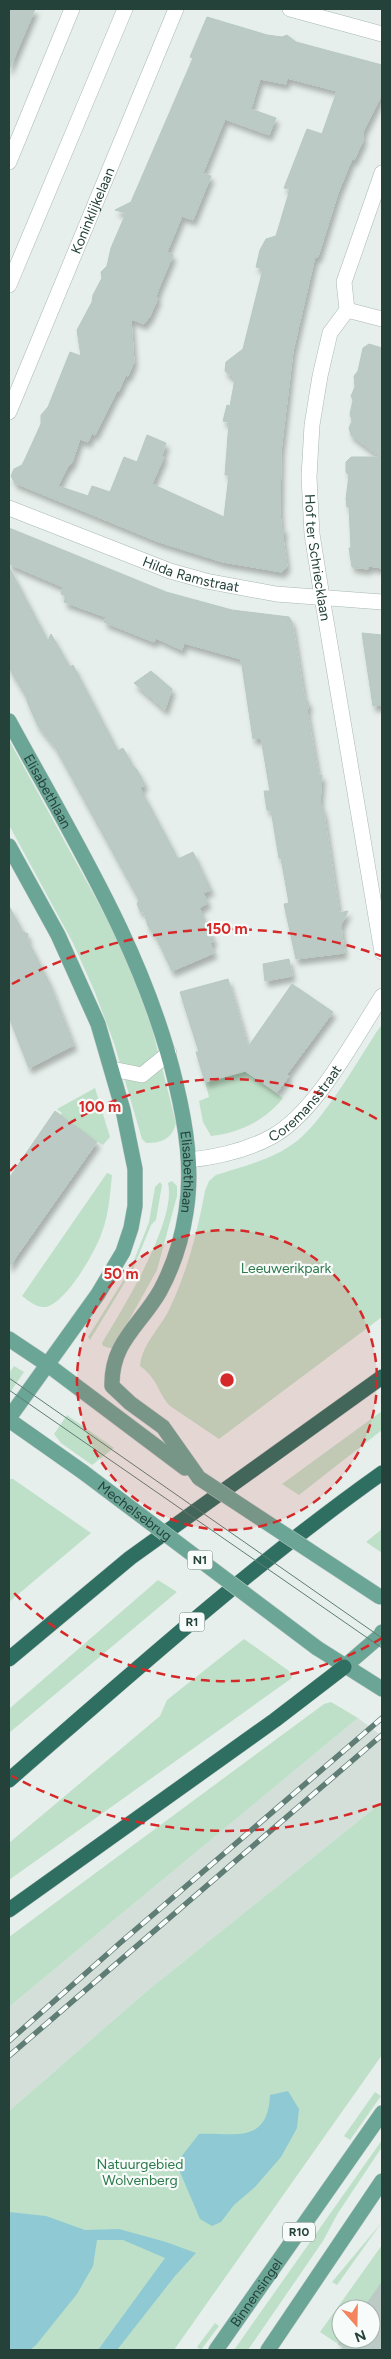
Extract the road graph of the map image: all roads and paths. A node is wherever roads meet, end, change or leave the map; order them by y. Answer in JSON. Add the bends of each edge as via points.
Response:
{"nodes":[{"id":1,"x":72,"y":9,"type":"edge"},
{"id":2,"x":125,"y":9,"type":"edge"},
{"id":3,"x":176,"y":9,"type":"edge"},
{"id":4,"x":290,"y":9,"type":"edge"},
{"id":5,"x":382,"y":34,"type":"edge"},
{"id":6,"x":9,"y":162,"type":"edge"},
{"id":7,"x":382,"y":173,"type":"edge"},
{"id":8,"x":9,"y":285,"type":"edge"},
{"id":9,"x":348,"y":310,"type":"junction"},
{"id":10,"x":382,"y":319,"type":"edge"},
{"id":11,"x":9,"y":412,"type":"edge"},
{"id":12,"x":9,"y":508,"type":"edge"},
{"id":13,"x":322,"y":597,"type":"junction"},
{"id":14,"x":382,"y":602,"type":"edge"},
{"id":15,"x":9,"y":721,"type":"edge"},
{"id":16,"x":9,"y":846,"type":"edge"},
{"id":17,"x":382,"y":952,"type":"edge"},
{"id":18,"x":382,"y":996,"type":"edge"},
{"id":19,"x":169,"y":1053,"type":"junction"},
{"id":20,"x":112,"y":1068,"type":"junction"},
{"id":21,"x":189,"y":1160,"type":"junction"},
{"id":22,"x":9,"y":1339,"type":"edge"},
{"id":23,"x":48,"y":1365,"type":"junction"},
{"id":24,"x":382,"y":1377,"type":"edge"},
{"id":25,"x":9,"y":1419,"type":"edge"},
{"id":26,"x":382,"y":1473,"type":"edge"},
{"id":27,"x":199,"y":1478,"type":"junction"},
{"id":28,"x":381,"y":1598,"type":"edge"},
{"id":29,"x":382,"y":1632,"type":"edge"},
{"id":30,"x":9,"y":1659,"type":"edge"},
{"id":31,"x":344,"y":1666,"type":"junction"},
{"id":32,"x":382,"y":1689,"type":"edge"},
{"id":33,"x":9,"y":1780,"type":"edge"},
{"id":34,"x":9,"y":1910,"type":"edge"},
{"id":35,"x":382,"y":2113,"type":"edge"},
{"id":36,"x":382,"y":2182,"type":"edge"},
{"id":37,"x":216,"y":2350,"type":"edge"},
{"id":38,"x":268,"y":2350,"type":"edge"}],
"edges":[{"from":1,"to":6,"type":"street"},
{"from":2,"to":8,"type":"street"},
{"from":3,"to":11,"type":"street","name":"Koninklijkelaan"},
{"from":4,"to":5,"type":"street"},
{"from":7,"to":9,"type":"street","via":[[344,282]]},
{"from":9,"to":10,"type":"street"},
{"from":9,"to":13,"type":"street","name":"Hof ter Schriecklaan","via":[[330,333],[312,425],[308,477],[312,534]]},
{"from":12,"to":13,"type":"street","name":"Hilda Ramstraat","via":[[170,571],[241,589]]},
{"from":13,"to":14,"type":"street","name":"Hilda Ramstraat"},
{"from":13,"to":17,"type":"street","name":"Hof ter Schriecklaan"},
{"from":15,"to":19,"type":"main road","name":"Elisabethlaan","via":[[117,918],[143,976]]},
{"from":16,"to":20,"type":"main road","via":[[75,970]]},
{"from":18,"to":21,"type":"street","name":"Coremansstraat","via":[[332,1073],[296,1118],[274,1135],[250,1147]]},
{"from":19,"to":20,"type":"street","via":[[142,1075]]},
{"from":19,"to":21,"type":"main road","name":"Elisabethlaan"},
{"from":20,"to":23,"type":"main road","via":[[135,1168],[131,1228],[112,1272]]},
{"from":21,"to":27,"type":"main road","name":"Elisabethlaan","via":[[186,1212],[172,1264],[161,1290],[115,1356],[112,1386],[163,1427]]},
{"from":22,"to":23,"type":"main road"},
{"from":23,"to":25,"type":"main road"},
{"from":23,"to":27,"type":"main road"},
{"from":24,"to":30,"type":"highway","via":[[130,1558]]},
{"from":25,"to":31,"type":"main road","name":"Mechelsebrug","number":"N1","bridge":true},
{"from":26,"to":33,"type":"highway","number":"R1","via":[[338,1504],[159,1649]]},
{"from":27,"to":28,"type":"main road","bridge":true},
{"from":29,"to":31,"type":"main road"},
{"from":31,"to":32,"type":"main road","name":"Mechelsebrug","number":"N1"},
{"from":31,"to":34,"type":"highway","via":[[275,1720]]},
{"from":35,"to":37,"type":"main road","name":"Binnensingel","number":"R10"},
{"from":36,"to":38,"type":"main road"}]}
